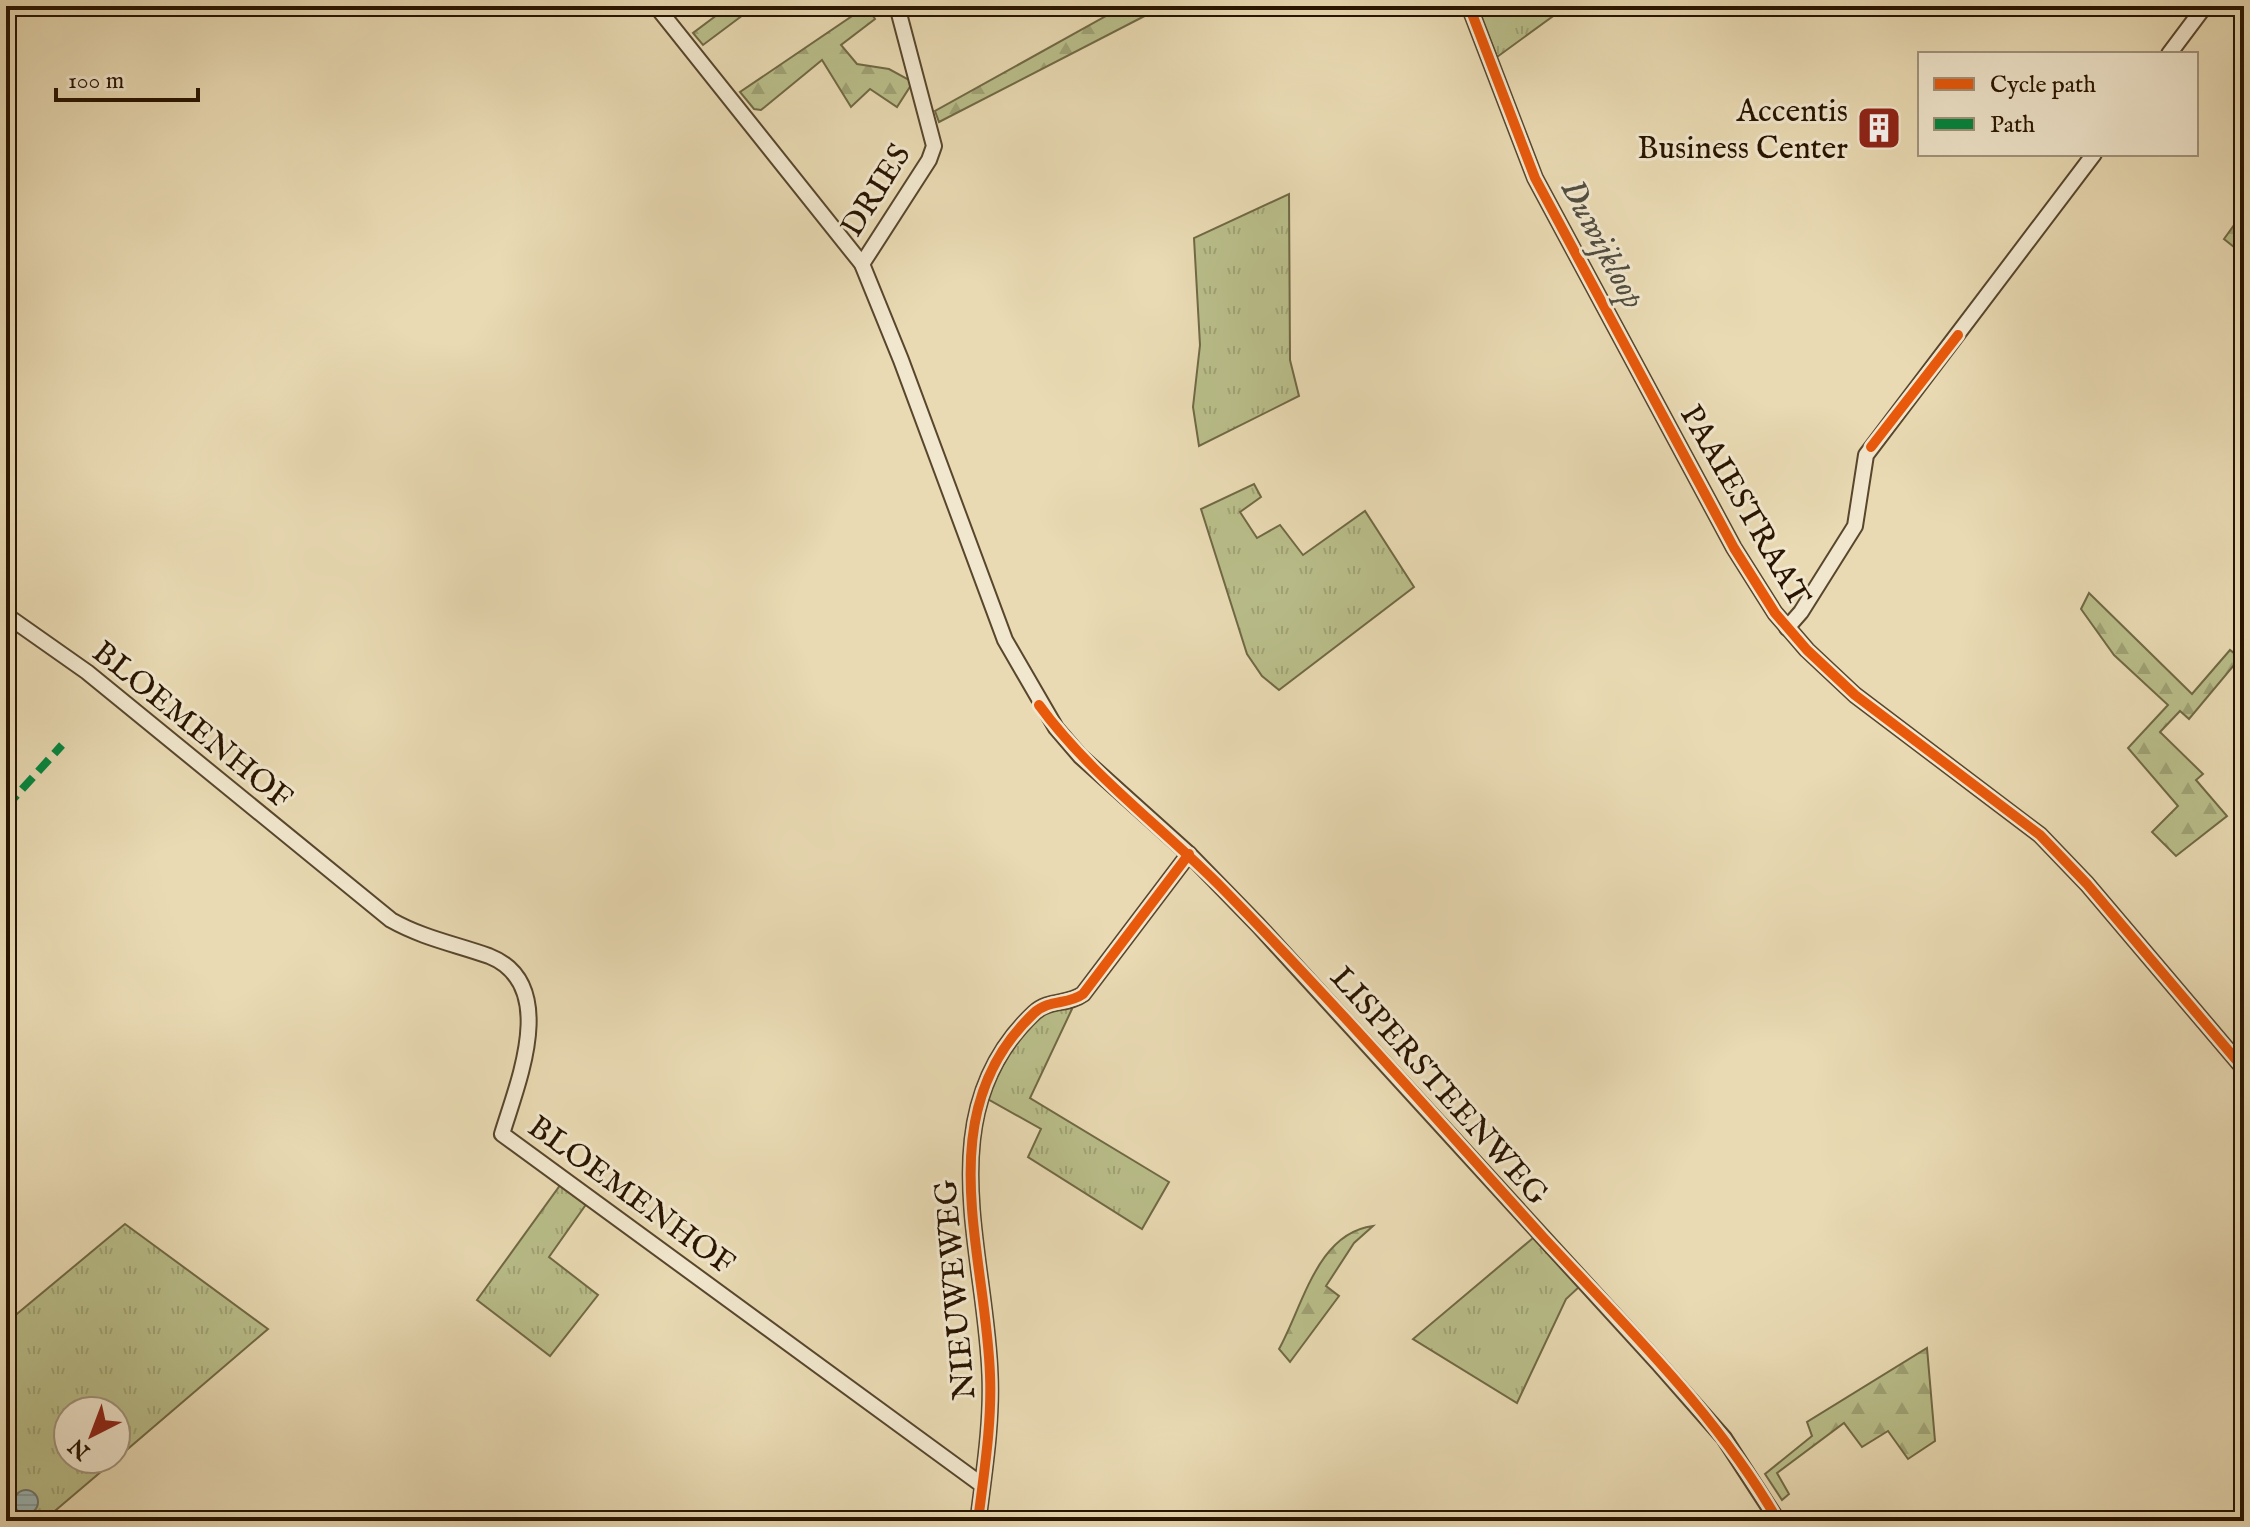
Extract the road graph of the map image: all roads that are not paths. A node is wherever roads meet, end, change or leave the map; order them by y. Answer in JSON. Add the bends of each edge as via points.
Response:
{"nodes":[{"id":1,"x":656,"y":6,"type":"edge"},
{"id":2,"x":897,"y":6,"type":"edge"},
{"id":3,"x":1469,"y":6,"type":"edge"},
{"id":4,"x":2205,"y":6,"type":"edge"},
{"id":5,"x":2170,"y":52,"type":"edge"},
{"id":6,"x":2092,"y":156,"type":"edge"},
{"id":7,"x":862,"y":264,"type":"junction"},
{"id":8,"x":6,"y":615,"type":"edge"},
{"id":9,"x":1787,"y":628,"type":"junction"},
{"id":10,"x":1189,"y":854,"type":"junction"},
{"id":11,"x":2244,"y":1069,"type":"edge"},
{"id":12,"x":982,"y":1485,"type":"junction"},
{"id":13,"x":978,"y":1521,"type":"edge"},
{"id":14,"x":1778,"y":1521,"type":"edge"}],
"edges":[{"from":1,"to":7,"type":"street","name":"LISPERSTEENWEG"},
{"from":2,"to":7,"type":"street","name":"DRIES","via":[[934,146]]},
{"from":3,"to":9,"type":"street","name":"PAAIESTRAAT","via":[[1535,178],[1747,571]]},
{"from":4,"to":5,"type":"street"},
{"from":6,"to":9,"type":"street","via":[[1866,455],[1855,526]]},
{"from":7,"to":10,"type":"street","name":"LISPERSTEENWEG","via":[[1005,640],[1039,705],[1080,756]]},
{"from":8,"to":12,"type":"street","name":"BLOEMENHOF","via":[[87,672],[391,920],[417,935],[509,968],[531,1018],[502,1134]]},
{"from":9,"to":11,"type":"street","name":"PAAIESTRAAT","via":[[1855,695],[2040,835]]},
{"from":10,"to":12,"type":"street","name":"NIEUWEWEG","via":[[1083,994],[1076,1000],[1056,1000],[1033,1014],[986,1085],[973,1120],[971,1201],[990,1373]]},
{"from":10,"to":14,"type":"street","name":"LISPERSTEENWEG","via":[[1658,1363],[1724,1438]]},
{"from":12,"to":13,"type":"street","name":"NIEUWEWEG"}]}
